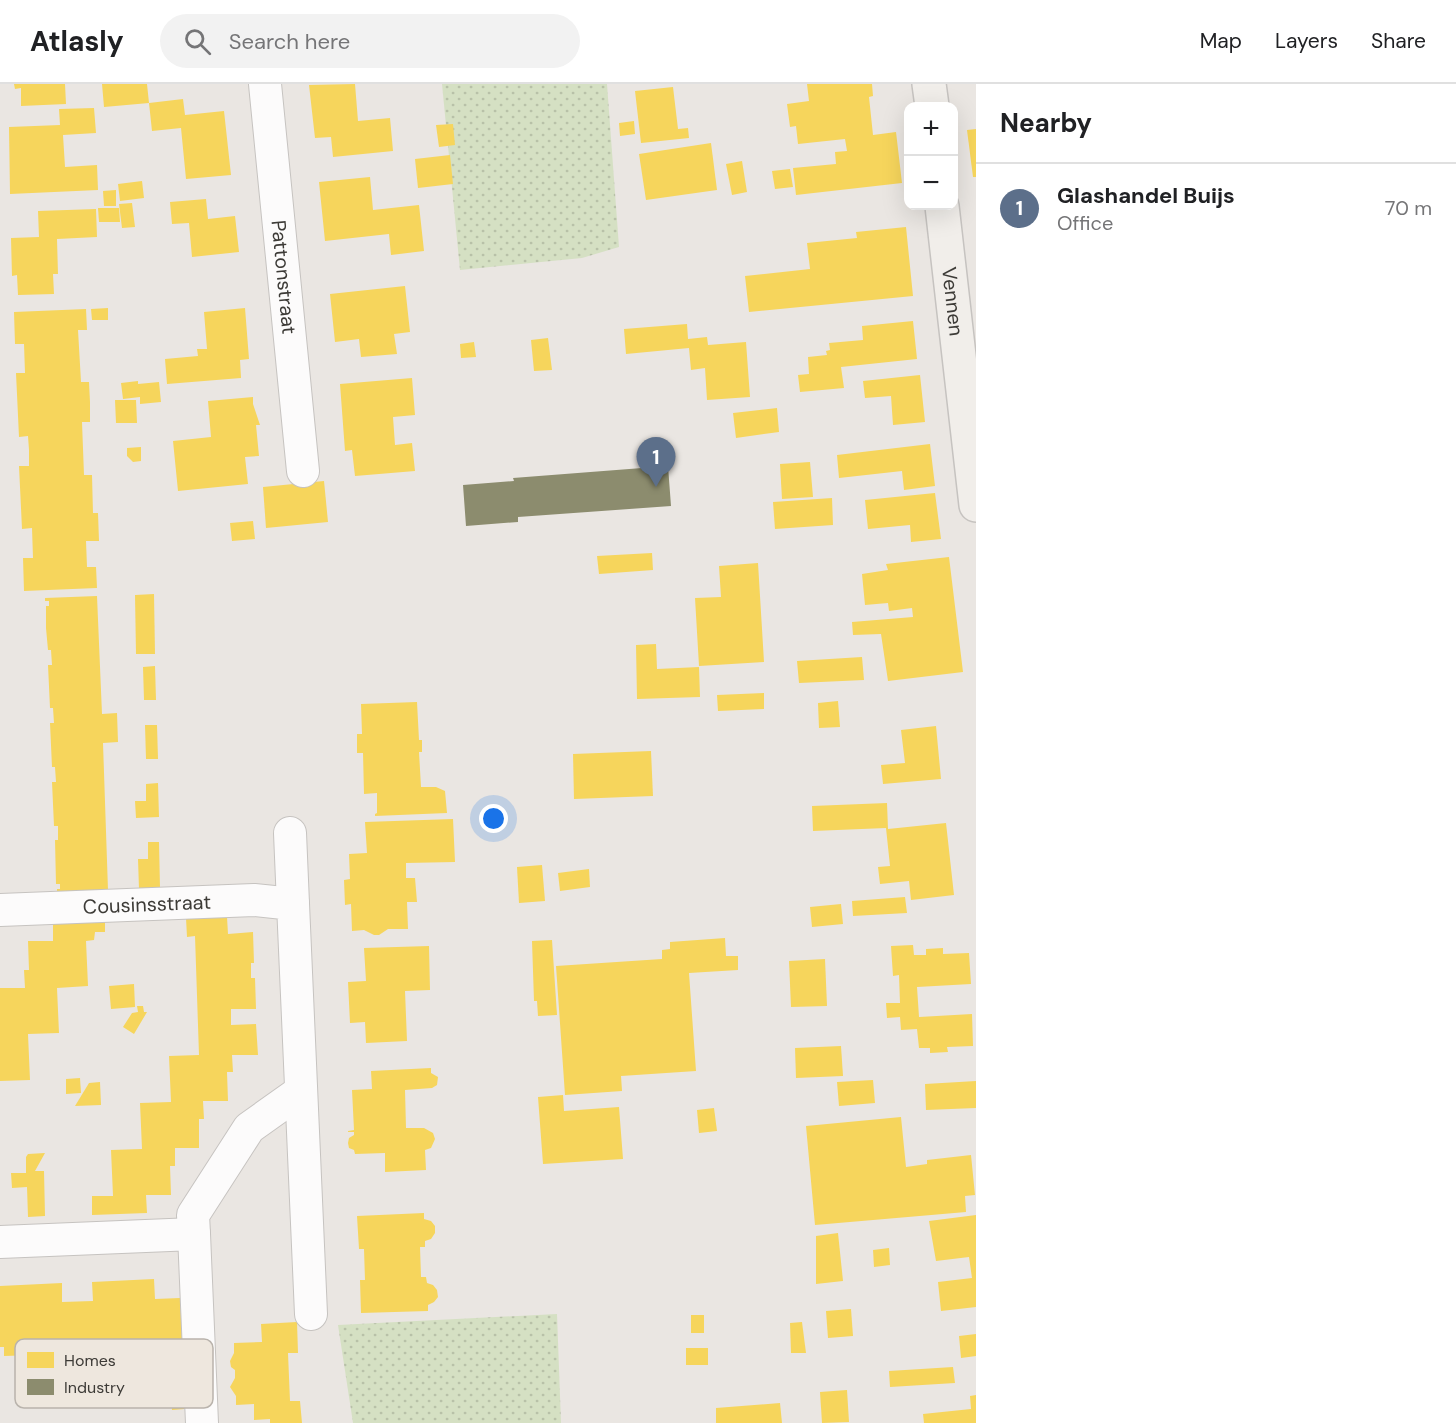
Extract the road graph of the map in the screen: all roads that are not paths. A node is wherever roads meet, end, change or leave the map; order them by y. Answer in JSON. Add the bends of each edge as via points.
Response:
{"nodes":[{"id":1,"x":265,"y":84,"type":"edge"},
{"id":2,"x":930,"y":84,"type":"edge"},
{"id":3,"x":932,"y":102,"type":"edge"},
{"id":4,"x":942,"y":210,"type":"edge"},
{"id":5,"x":303,"y":471,"type":"dead end"},
{"id":6,"x":976,"y":505,"type":"edge"},
{"id":7,"x":290,"y":833,"type":"dead end"},
{"id":8,"x":293,"y":904,"type":"junction"},
{"id":9,"x":0,"y":910,"type":"edge"},
{"id":10,"x":301,"y":1091,"type":"junction"},
{"id":11,"x":194,"y":1234,"type":"junction"},
{"id":12,"x":0,"y":1242,"type":"edge"},
{"id":13,"x":311,"y":1314,"type":"dead end"},
{"id":14,"x":198,"y":1339,"type":"edge"},
{"id":15,"x":201,"y":1408,"type":"edge"},
{"id":16,"x":202,"y":1423,"type":"edge"}],
"edges":[{"from":1,"to":5,"type":"street","name":"Pattonstraat"},
{"from":2,"to":3,"type":"street"},
{"from":4,"to":6,"type":"street","name":"Vennen"},
{"from":7,"to":8,"type":"street"},
{"from":8,"to":9,"type":"street","name":"Cousinsstraat","via":[[254,900]]},
{"from":8,"to":10,"type":"street"},
{"from":10,"to":11,"type":"street","via":[[249,1128],[193,1215]]},
{"from":10,"to":13,"type":"street"},
{"from":11,"to":12,"type":"street"},
{"from":11,"to":14,"type":"street"},
{"from":15,"to":16,"type":"street"}]}
